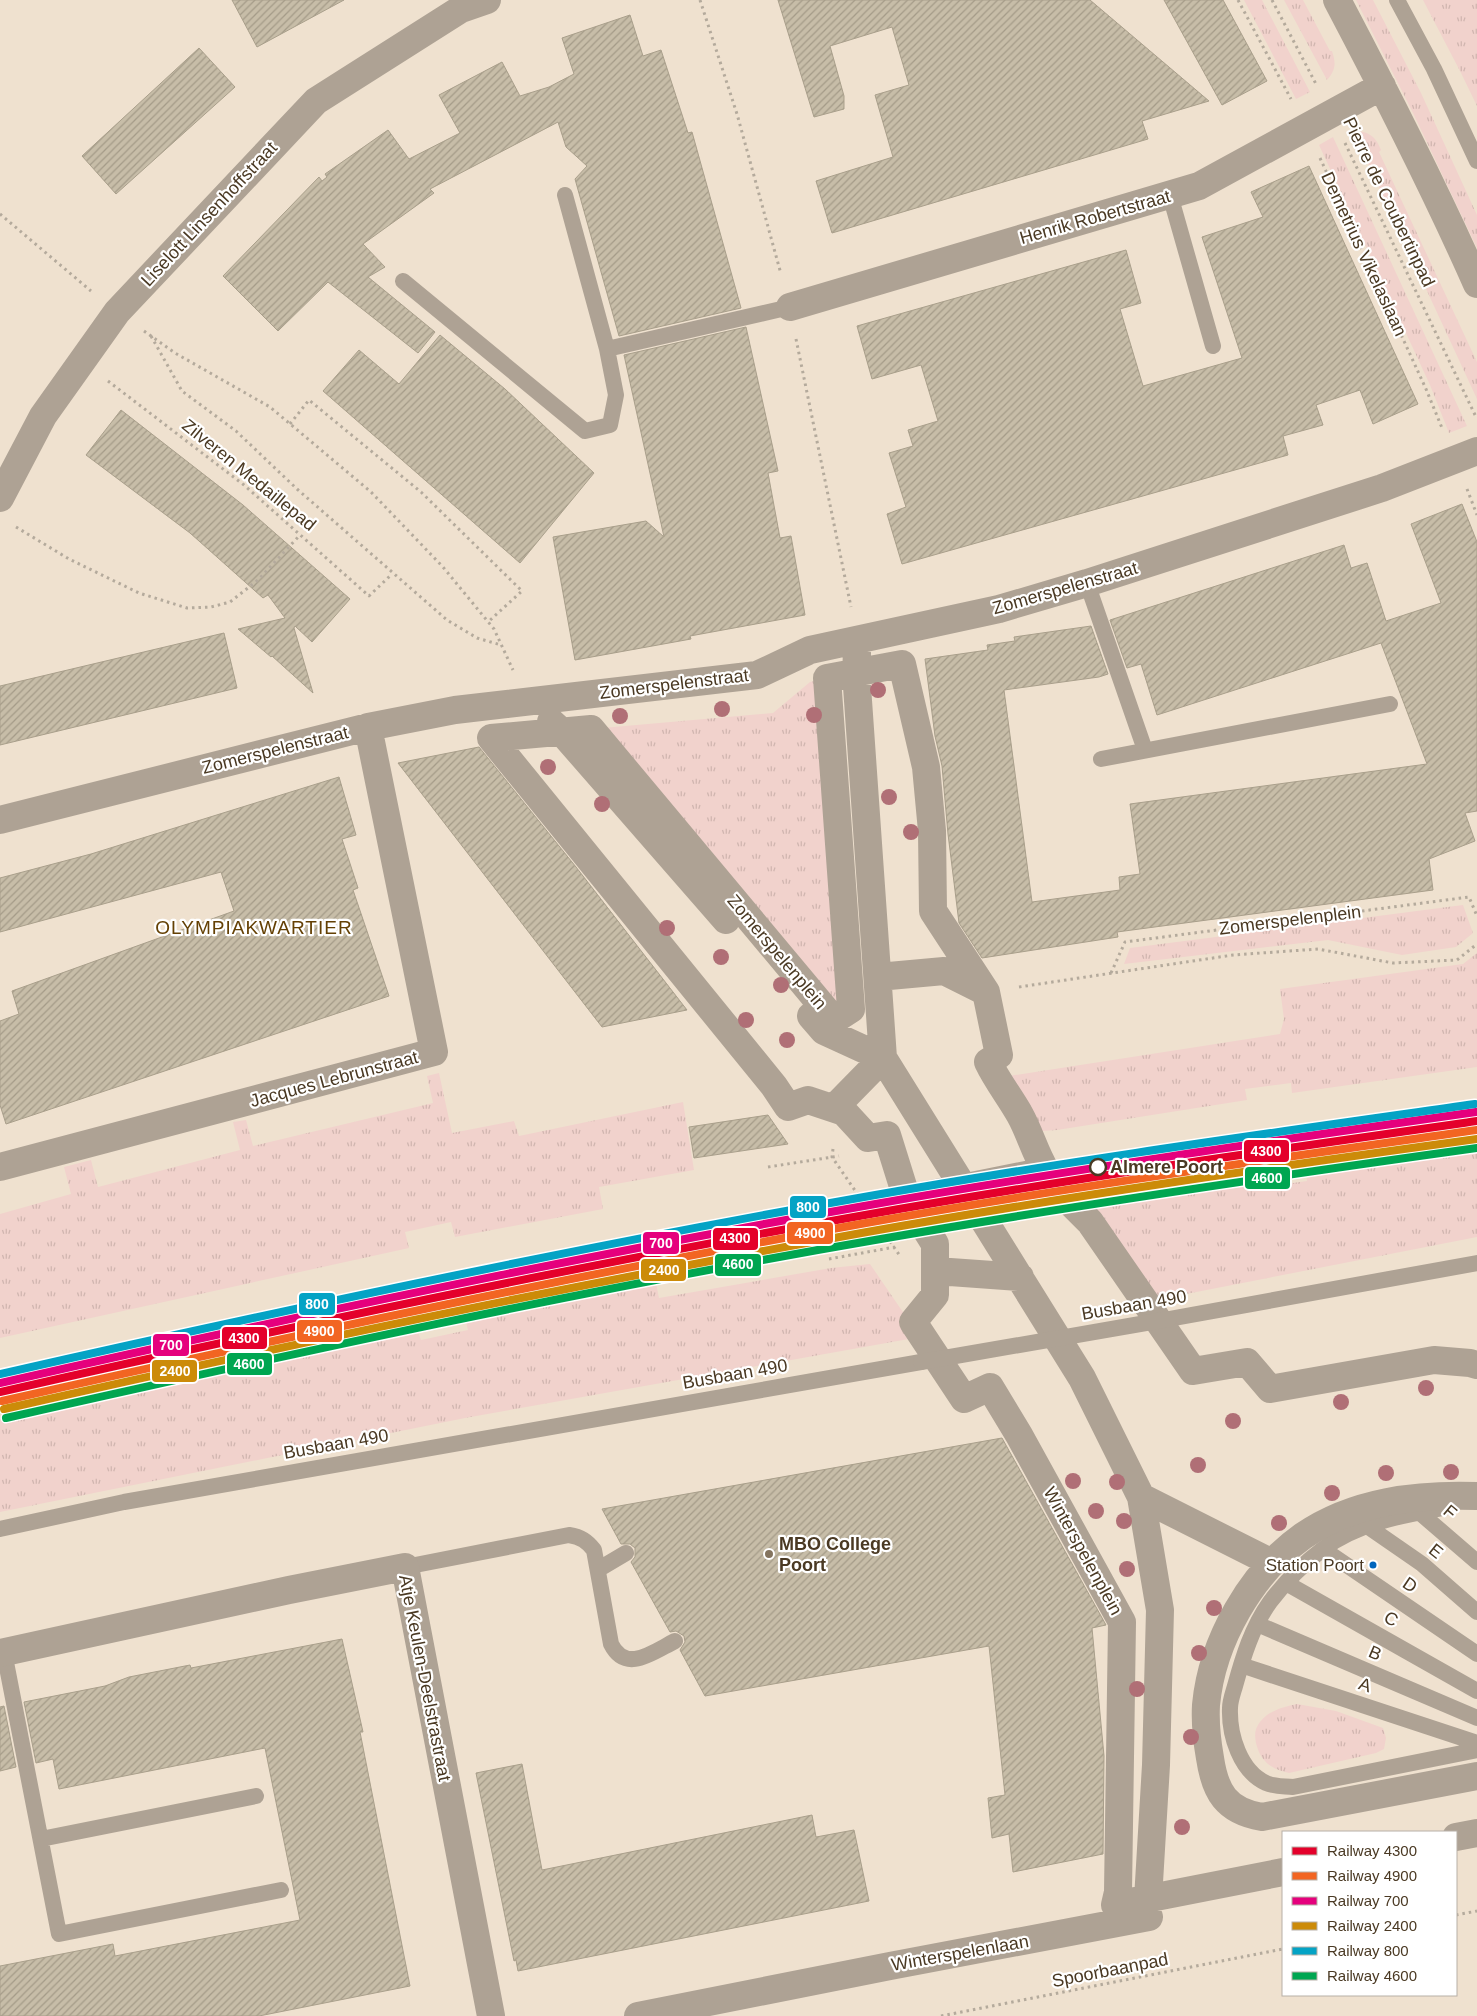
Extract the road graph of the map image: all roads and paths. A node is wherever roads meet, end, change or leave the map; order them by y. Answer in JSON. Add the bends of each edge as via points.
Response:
{"nodes":[{"id":1,"x":487,"y":0,"type":"edge"},
{"id":2,"x":1238,"y":0,"type":"edge"},
{"id":3,"x":1272,"y":0,"type":"edge"},
{"id":4,"x":1337,"y":0,"type":"edge"},
{"id":5,"x":1397,"y":0,"type":"edge"},
{"id":6,"x":1382,"y":86,"type":"junction"},
{"id":7,"x":1331,"y":113,"type":"junction"},
{"id":8,"x":1306,"y":128,"type":"junction"},
{"id":9,"x":1477,"y":161,"type":"edge"},
{"id":10,"x":1170,"y":195,"type":"junction"},
{"id":11,"x":565,"y":196,"type":"dead end"},
{"id":12,"x":0,"y":214,"type":"edge"},
{"id":13,"x":403,"y":281,"type":"dead end"},
{"id":14,"x":1477,"y":284,"type":"edge"},
{"id":15,"x":790,"y":307,"type":"joint"},
{"id":16,"x":117,"y":312,"type":"junction"},
{"id":17,"x":151,"y":336,"type":"junction"},
{"id":18,"x":1213,"y":346,"type":"dead end"},
{"id":19,"x":607,"y":349,"type":"junction"},
{"id":20,"x":82,"y":361,"type":"junction"},
{"id":21,"x":1477,"y":418,"type":"edge"},
{"id":22,"x":290,"y":424,"type":"junction"},
{"id":23,"x":1466,"y":456,"type":"edge"},
{"id":24,"x":0,"y":498,"type":"edge"},
{"id":25,"x":1477,"y":515,"type":"edge"},
{"id":26,"x":15,"y":526,"type":"dead end"},
{"id":27,"x":300,"y":534,"type":"junction"},
{"id":28,"x":392,"y":574,"type":"junction"},
{"id":29,"x":1087,"y":583,"type":"junction"},
{"id":30,"x":488,"y":622,"type":"junction"},
{"id":31,"x":858,"y":639,"type":"junction"},
{"id":32,"x":502,"y":645,"type":"junction"},
{"id":33,"x":856,"y":672,"type":"junction"},
{"id":34,"x":527,"y":701,"type":"junction"},
{"id":35,"x":1390,"y":704,"type":"dead end"},
{"id":36,"x":368,"y":727,"type":"junction"},
{"id":37,"x":562,"y":732,"type":"junction"},
{"id":38,"x":1145,"y":750,"type":"junction"},
{"id":39,"x":1100,"y":759,"type":"dead end"},
{"id":40,"x":0,"y":820,"type":"edge"},
{"id":41,"x":1477,"y":916,"type":"edge"},
{"id":42,"x":1477,"y":944,"type":"edge"},
{"id":43,"x":1110,"y":973,"type":"junction"},
{"id":44,"x":878,"y":976,"type":"junction"},
{"id":45,"x":986,"y":992,"type":"junction"},
{"id":46,"x":884,"y":1058,"type":"junction"},
{"id":47,"x":834,"y":1108,"type":"junction"},
{"id":48,"x":832,"y":1157,"type":"junction"},
{"id":49,"x":0,"y":1167,"type":"edge"},
{"id":50,"x":768,"y":1167,"type":"dead end"},
{"id":51,"x":1046,"y":1171,"type":"junction"},
{"id":52,"x":965,"y":1187,"type":"junction"},
{"id":53,"x":907,"y":1199,"type":"junction"},
{"id":54,"x":893,"y":1247,"type":"junction"},
{"id":55,"x":829,"y":1259,"type":"dead end"},
{"id":56,"x":1477,"y":1263,"type":"edge"},
{"id":57,"x":936,"y":1271,"type":"junction"},
{"id":58,"x":1020,"y":1277,"type":"junction"},
{"id":59,"x":1477,"y":1365,"type":"edge"},
{"id":60,"x":1141,"y":1497,"type":"junction"},
{"id":61,"x":1475,"y":1503,"type":"edge"},
{"id":62,"x":1419,"y":1512,"type":"junction"},
{"id":63,"x":1367,"y":1526,"type":"junction"},
{"id":64,"x":0,"y":1530,"type":"edge"},
{"id":65,"x":1323,"y":1549,"type":"junction"},
{"id":66,"x":626,"y":1553,"type":"dead end"},
{"id":67,"x":1477,"y":1562,"type":"edge"},
{"id":68,"x":405,"y":1567,"type":"junction"},
{"id":69,"x":599,"y":1568,"type":"junction"},
{"id":70,"x":1279,"y":1573,"type":"junction"},
{"id":71,"x":1477,"y":1612,"type":"edge"},
{"id":72,"x":1257,"y":1624,"type":"junction"},
{"id":73,"x":675,"y":1641,"type":"dead end"},
{"id":74,"x":2,"y":1652,"type":"edge"},
{"id":75,"x":1477,"y":1654,"type":"edge"},
{"id":76,"x":1241,"y":1665,"type":"junction"},
{"id":77,"x":1477,"y":1690,"type":"edge"},
{"id":78,"x":1477,"y":1718,"type":"edge"},
{"id":79,"x":1477,"y":1742,"type":"edge"},
{"id":80,"x":1477,"y":1750,"type":"edge"},
{"id":81,"x":1477,"y":1776,"type":"edge"},
{"id":82,"x":256,"y":1796,"type":"dead end"},
{"id":83,"x":1477,"y":1833,"type":"edge"},
{"id":84,"x":1457,"y":1837,"type":"edge"},
{"id":85,"x":41,"y":1839,"type":"junction"},
{"id":86,"x":1477,"y":1852,"type":"edge"},
{"id":87,"x":1457,"y":1856,"type":"edge"},
{"id":88,"x":1282,"y":1872,"type":"edge"},
{"id":89,"x":281,"y":1890,"type":"dead end"},
{"id":90,"x":1282,"y":1890,"type":"edge"},
{"id":91,"x":1148,"y":1908,"type":"junction"},
{"id":92,"x":1477,"y":1911,"type":"edge"},
{"id":93,"x":1457,"y":1915,"type":"edge"},
{"id":94,"x":1282,"y":1949,"type":"edge"},
{"id":95,"x":491,"y":2016,"type":"edge"},
{"id":96,"x":638,"y":2016,"type":"edge"},
{"id":97,"x":941,"y":2016,"type":"edge"}],
"edges":[{"from":1,"to":16,"type":"street","name":"Liselott Linsenhoffstraat","via":[[461,9],[316,101]]},
{"from":2,"to":8,"type":"path","name":"Demetrius Vikelaslaan"},
{"from":3,"to":7,"type":"path","name":"Pierre de Coubertinpad"},
{"from":4,"to":6,"type":"street"},
{"from":5,"to":9,"type":"lane"},
{"from":6,"to":7,"type":"street","name":"Henrik Robertstraat"},
{"from":6,"to":14,"type":"street"},
{"from":7,"to":8,"type":"street","name":"Henrik Robertstraat"},
{"from":7,"to":21,"type":"path","name":"Pierre de Coubertinpad"},
{"from":8,"to":10,"type":"street","name":"Henrik Robertstraat","via":[[1199,186]]},
{"from":8,"to":23,"type":"path","name":"Demetrius Vikelaslaan","via":[[1426,389]]},
{"from":10,"to":15,"type":"street","name":"Henrik Robertstraat"},
{"from":10,"to":18,"type":"lane"},
{"from":11,"to":19,"type":"lane"},
{"from":12,"to":16,"type":"path","name":"Zilveren Medaillepad"},
{"from":13,"to":19,"type":"lane","via":[[584,431],[610,425],[616,395]]},
{"from":15,"to":19,"type":"lane"},
{"from":16,"to":17,"type":"path","name":"Zilveren Medaillepad"},
{"from":16,"to":20,"type":"street","name":"Liselott Linsenhoffstraat"},
{"from":17,"to":22,"type":"path","name":"Zilveren Medaillepad","via":[[270,407]]},
{"from":17,"to":28,"type":"path","name":"Zilveren Medaillepad","via":[[182,391],[236,431]]},
{"from":20,"to":24,"type":"street","name":"Liselott Linsenhoffstraat","via":[[43,416]]},
{"from":20,"to":27,"type":"path","name":"Zilveren Medaillepad","via":[[244,485]]},
{"from":22,"to":30,"type":"path","name":"Zilveren Medaillepad","via":[[371,492],[443,567]]},
{"from":22,"to":30,"type":"path","via":[[309,400],[420,492],[522,591]]},
{"from":23,"to":25,"type":"path","name":"Demetrius Vikelaslaan"},
{"from":23,"to":29,"type":"street","name":"Zomerspelenstraat","via":[[1382,488]]},
{"from":26,"to":27,"type":"path","via":[[139,593],[187,608],[230,602],[258,580]]},
{"from":27,"to":28,"type":"path","name":"Zilveren Medaillepad","via":[[369,596]]},
{"from":28,"to":32,"type":"path","name":"Zilveren Medaillepad","via":[[447,620],[477,638]]},
{"from":29,"to":31,"type":"street","name":"Zomerspelenstraat","via":[[999,609]]},
{"from":29,"to":38,"type":"lane"},
{"from":30,"to":32,"type":"path","name":"Zilveren Medaillepad"},
{"from":31,"to":33,"type":"street"},
{"from":31,"to":34,"type":"street","name":"Zomerspelenstraat","via":[[810,650],[757,675]]},
{"from":32,"to":34,"type":"path","name":"Zilveren Medaillepad"},
{"from":33,"to":37,"type":"street","name":"Zomerspelenplein","via":[[827,678],[851,1009],[834,1020],[591,729]]},
{"from":33,"to":44,"type":"street"},
{"from":33,"to":45,"type":"street","name":"Zomerspelenplein","via":[[902,664],[926,766],[932,831],[933,911]]},
{"from":34,"to":36,"type":"street","name":"Zomerspelenstraat","via":[[455,710]]},
{"from":34,"to":37,"type":"street","name":"Zomerspelenplein"},
{"from":35,"to":38,"type":"lane"},
{"from":36,"to":40,"type":"street","name":"Zomerspelenstraat"},
{"from":36,"to":49,"type":"street","name":"Jacques Lebrunstraat","via":[[434,1052]]},
{"from":37,"to":46,"type":"street","name":"Zomerspelenplein","via":[[824,1031]]},
{"from":37,"to":47,"type":"street","name":"Zomerspelenplein","via":[[491,738],[788,1107],[808,1100]]},
{"from":38,"to":39,"type":"lane"},
{"from":41,"to":43,"type":"path","name":"Zomerspelenplein","via":[[1469,897],[1125,942]]},
{"from":42,"to":43,"type":"path","name":"Zomerspelenplein","via":[[1456,960],[1393,963],[1318,949],[1234,955]]},
{"from":43,"to":45,"type":"path","name":"Zomerspelenplein"},
{"from":44,"to":45,"type":"street","via":[[944,971]]},
{"from":44,"to":46,"type":"street"},
{"from":45,"to":51,"type":"street","name":"Zomerspelenplein","via":[[999,1055],[988,1062],[1020,1116]]},
{"from":46,"to":47,"type":"street"},
{"from":46,"to":52,"type":"street"},
{"from":47,"to":48,"type":"path"},
{"from":47,"to":53,"type":"street","name":"Zomerspelenplein","via":[[844,1112],[868,1138],[887,1135]]},
{"from":48,"to":50,"type":"path"},
{"from":48,"to":54,"type":"path"},
{"from":51,"to":52,"type":"street"},
{"from":51,"to":59,"type":"street","via":[[1064,1196],[1090,1222],[1193,1371],[1247,1362],[1270,1389],[1434,1360]]},
{"from":52,"to":53,"type":"street"},
{"from":52,"to":58,"type":"street"},
{"from":53,"to":57,"type":"street","name":"Winterspelenplein","via":[[935,1244]]},
{"from":54,"to":55,"type":"path"},
{"from":54,"to":57,"type":"path","via":[[905,1260]]},
{"from":56,"to":64,"type":"lane","name":"Busbaan 490","bridge":true,"via":[[124,1502]]},
{"from":57,"to":58,"type":"street"},
{"from":57,"to":91,"type":"street","name":"Winterspelenplein","via":[[935,1295],[913,1322],[964,1399],[990,1388],[1122,1622],[1118,1892],[1115,1905]]},
{"from":58,"to":60,"type":"street","via":[[1082,1378]]},
{"from":60,"to":70,"type":"street"},
{"from":60,"to":91,"type":"street","via":[[1160,1610]]},
{"from":61,"to":62,"type":"lane"},
{"from":61,"to":70,"type":"street","via":[[1440,1496],[1378,1503],[1351,1511],[1303,1536]]},
{"from":62,"to":63,"type":"lane"},
{"from":62,"to":67,"type":"lane","name":"F"},
{"from":63,"to":65,"type":"lane"},
{"from":63,"to":71,"type":"lane","name":"E","via":[[1422,1564]]},
{"from":65,"to":70,"type":"lane"},
{"from":65,"to":75,"type":"lane","name":"D"},
{"from":66,"to":69,"type":"lane"},
{"from":68,"to":69,"type":"lane","via":[[569,1535],[588,1542]]},
{"from":68,"to":74,"type":"street","name":"Atje Keulen-Deelstrastraat"},
{"from":68,"to":95,"type":"street","name":"Atje Keulen-Deelstrastraat"},
{"from":69,"to":73,"type":"lane","via":[[611,1644],[618,1655],[638,1659]]},
{"from":70,"to":72,"type":"lane","via":[[1270,1603]]},
{"from":70,"to":77,"type":"lane","name":"C"},
{"from":70,"to":81,"type":"street","via":[[1252,1589],[1223,1641],[1210,1680],[1206,1706],[1208,1749],[1216,1782],[1225,1800],[1246,1814],[1262,1817]]},
{"from":72,"to":76,"type":"lane"},
{"from":72,"to":78,"type":"lane","name":"B"},
{"from":74,"to":85,"type":"lane"},
{"from":76,"to":79,"type":"lane","name":"A"},
{"from":76,"to":80,"type":"lane","via":[[1230,1706],[1233,1736],[1242,1760],[1268,1784],[1292,1786]]},
{"from":82,"to":85,"type":"lane"},
{"from":83,"to":84,"type":"street"},
{"from":85,"to":89,"type":"lane","via":[[59,1934]]},
{"from":86,"to":87,"type":"street"},
{"from":88,"to":91,"type":"street","name":"Winterspelenplein"},
{"from":90,"to":91,"type":"street","name":"Winterspelenlaan"},
{"from":91,"to":96,"type":"street","name":"Winterspelenlaan","via":[[890,1966]]},
{"from":92,"to":93,"type":"path"},
{"from":94,"to":97,"type":"path","name":"Spoorbaanpad"}]}
